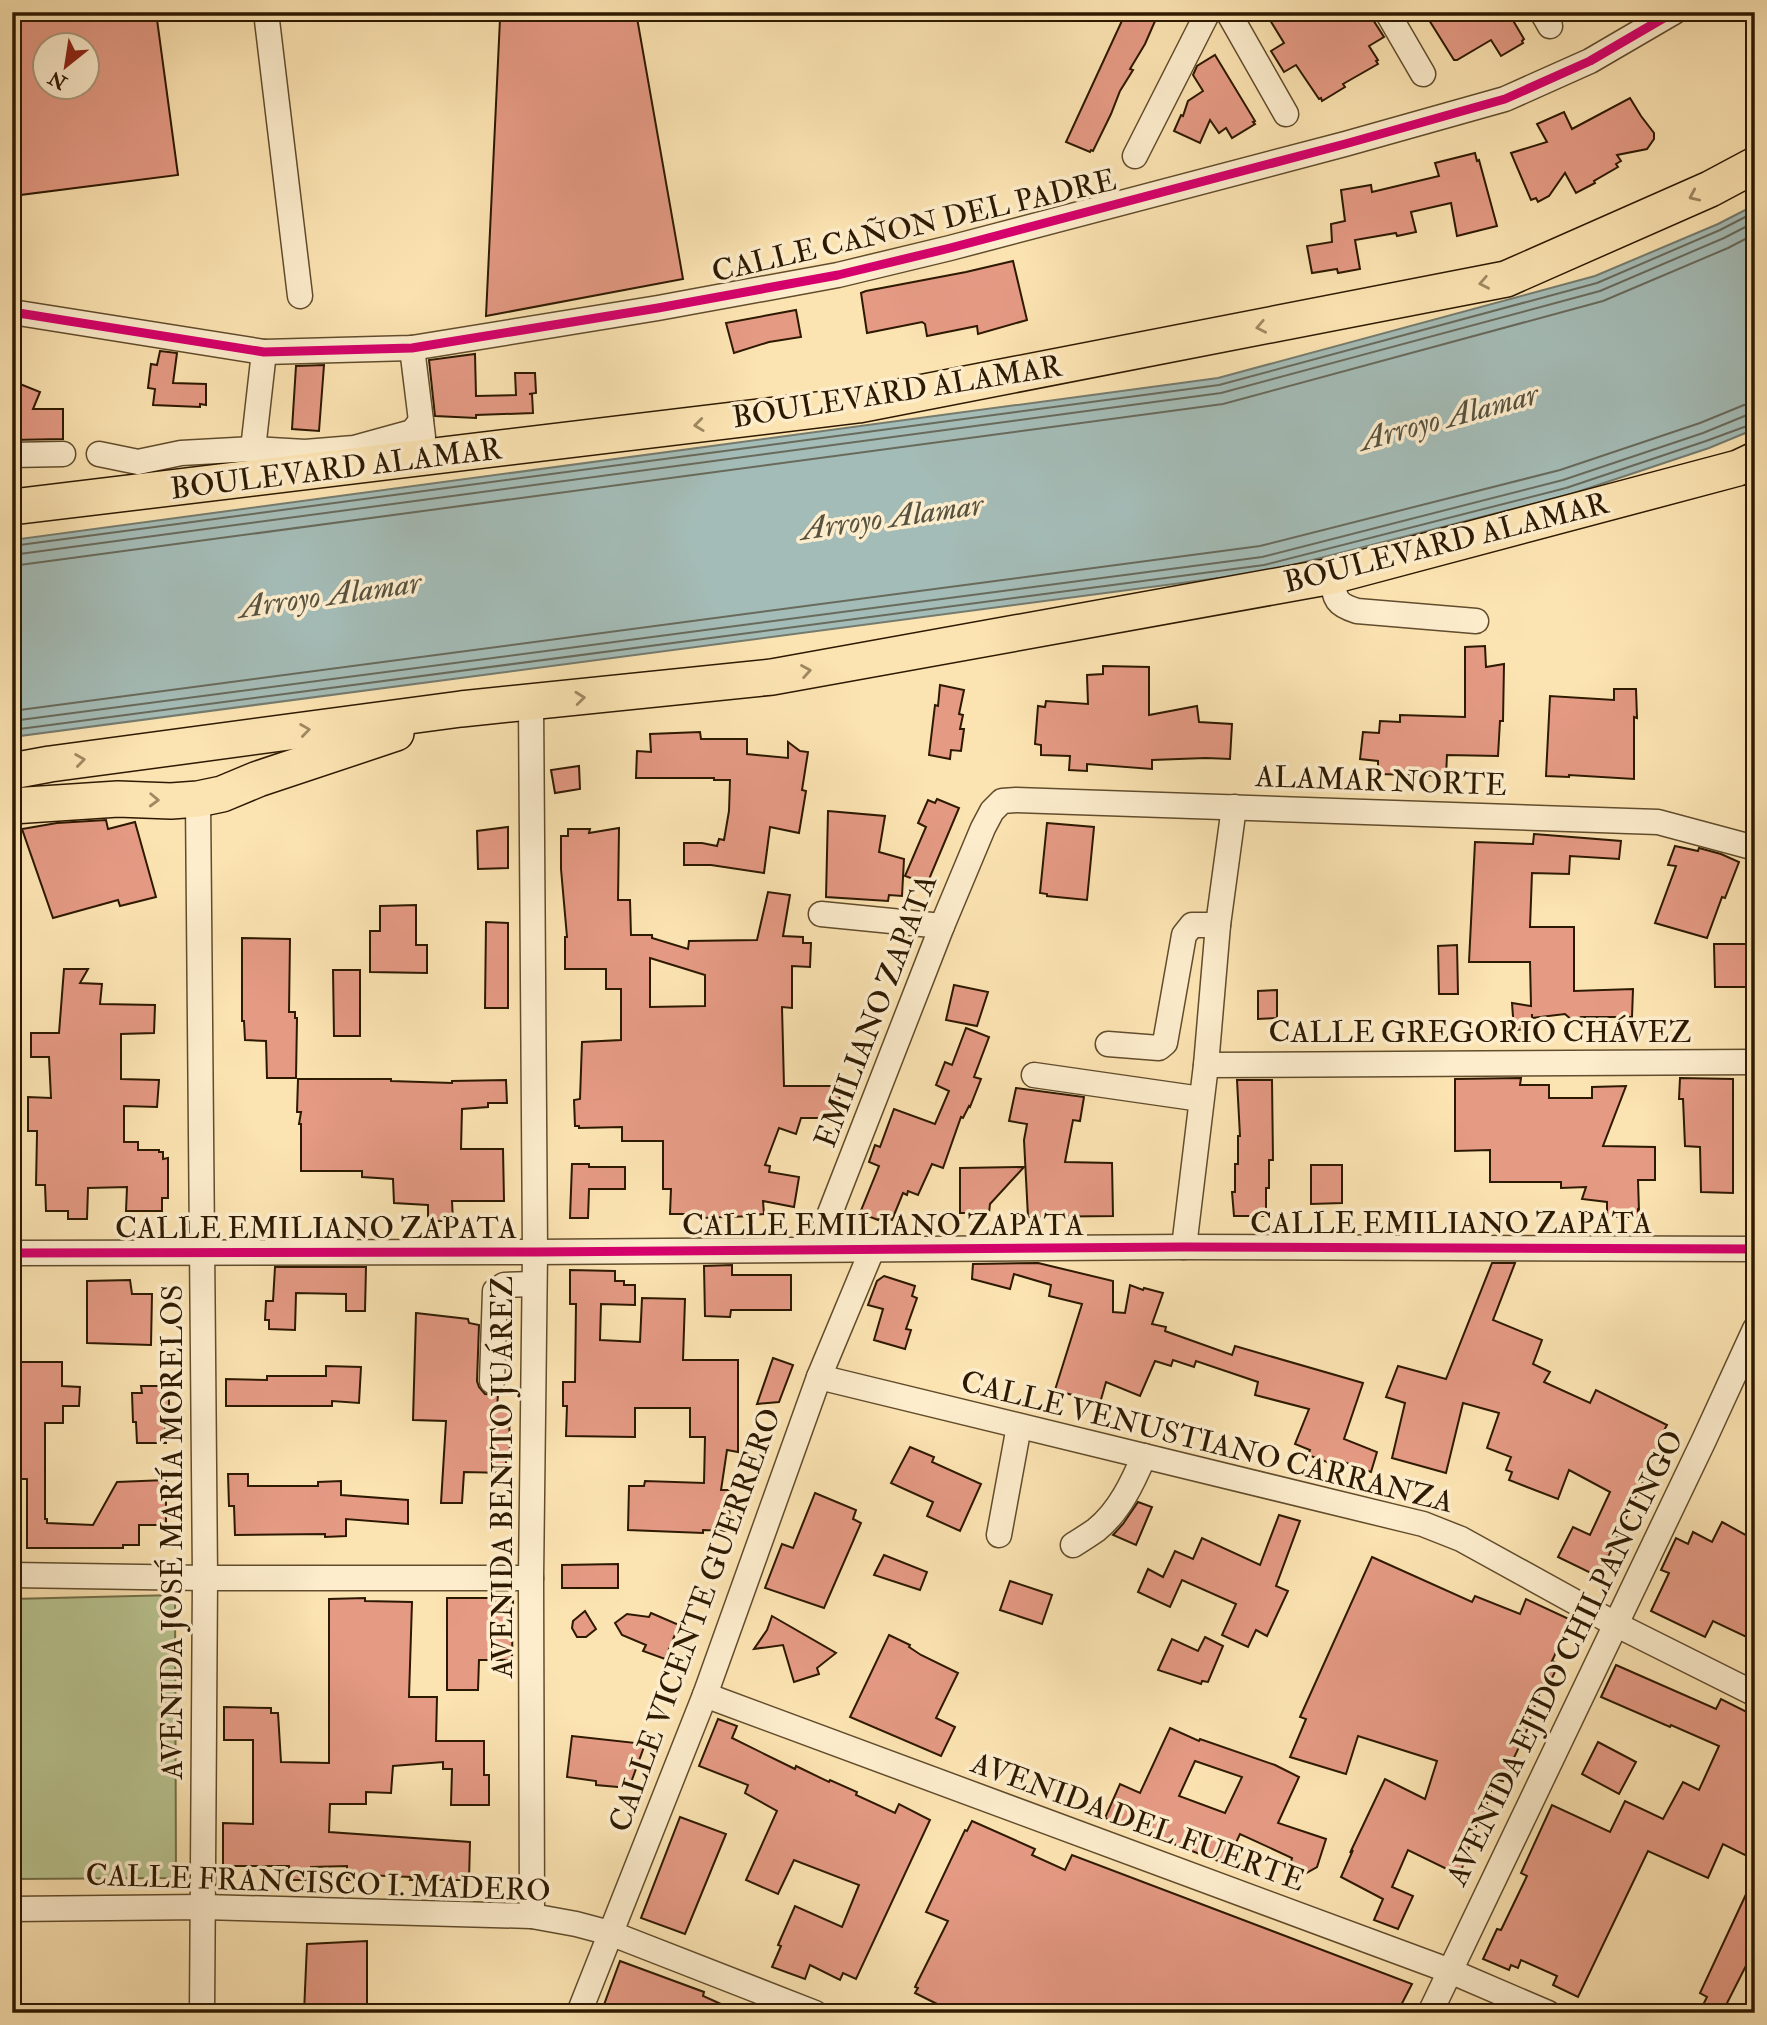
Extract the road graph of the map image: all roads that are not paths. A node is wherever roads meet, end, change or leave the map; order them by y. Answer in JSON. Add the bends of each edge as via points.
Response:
{"nodes":[{"id":1,"x":266,"y":12,"type":"edge"},
{"id":2,"x":1208,"y":12,"type":"edge"},
{"id":3,"x":1228,"y":12,"type":"edge"},
{"id":4,"x":1387,"y":12,"type":"edge"},
{"id":5,"x":1674,"y":12,"type":"edge"},
{"id":6,"x":1423,"y":74,"type":"dead end"},
{"id":7,"x":1286,"y":114,"type":"dead end"},
{"id":8,"x":1135,"y":156,"type":"dead end"},
{"id":9,"x":1755,"y":165,"type":"edge"},
{"id":10,"x":300,"y":296,"type":"dead end"},
{"id":11,"x":12,"y":313,"type":"edge"},
{"id":12,"x":412,"y":348,"type":"junction"},
{"id":13,"x":264,"y":352,"type":"junction"},
{"id":14,"x":421,"y":421,"type":"junction"},
{"id":15,"x":253,"y":449,"type":"junction"},
{"id":16,"x":63,"y":454,"type":"dead end"},
{"id":17,"x":99,"y":454,"type":"dead end"},
{"id":18,"x":12,"y":455,"type":"edge"},
{"id":19,"x":426,"y":458,"type":"junction"},
{"id":20,"x":1755,"y":460,"type":"edge"},
{"id":21,"x":12,"y":507,"type":"edge"},
{"id":22,"x":1332,"y":576,"type":"junction"},
{"id":23,"x":1476,"y":621,"type":"dead end"},
{"id":24,"x":531,"y":703,"type":"junction"},
{"id":25,"x":461,"y":709,"type":"junction"},
{"id":26,"x":12,"y":771,"type":"edge"},
{"id":27,"x":198,"y":799,"type":"junction"},
{"id":28,"x":1002,"y":801,"type":"joint"},
{"id":29,"x":12,"y":806,"type":"edge"},
{"id":30,"x":1234,"y":807,"type":"junction"},
{"id":31,"x":1755,"y":848,"type":"edge"},
{"id":32,"x":821,"y":914,"type":"dead end"},
{"id":33,"x":1218,"y":925,"type":"junction"},
{"id":34,"x":942,"y":926,"type":"junction"},
{"id":35,"x":1108,"y":1044,"type":"dead end"},
{"id":36,"x":1755,"y":1062,"type":"edge"},
{"id":37,"x":1206,"y":1065,"type":"junction"},
{"id":38,"x":1034,"y":1075,"type":"dead end"},
{"id":39,"x":1201,"y":1099,"type":"junction"},
{"id":40,"x":1184,"y":1247,"type":"junction"},
{"id":41,"x":816,"y":1249,"type":"junction"},
{"id":42,"x":1755,"y":1249,"type":"edge"},
{"id":43,"x":872,"y":1250,"type":"junction"},
{"id":44,"x":535,"y":1252,"type":"junction"},
{"id":45,"x":12,"y":1253,"type":"edge"},
{"id":46,"x":202,"y":1253,"type":"junction"},
{"id":47,"x":534,"y":1284,"type":"junction"},
{"id":48,"x":1755,"y":1329,"type":"edge"},
{"id":49,"x":818,"y":1377,"type":"junction"},
{"id":50,"x":492,"y":1381,"type":"dead end"},
{"id":51,"x":1019,"y":1426,"type":"junction"},
{"id":52,"x":1144,"y":1456,"type":"junction"},
{"id":53,"x":999,"y":1535,"type":"dead end"},
{"id":54,"x":1073,"y":1545,"type":"dead end"},
{"id":55,"x":12,"y":1575,"type":"edge"},
{"id":56,"x":205,"y":1578,"type":"junction"},
{"id":57,"x":531,"y":1578,"type":"junction"},
{"id":58,"x":1615,"y":1624,"type":"junction"},
{"id":59,"x":1755,"y":1694,"type":"edge"},
{"id":60,"x":705,"y":1695,"type":"junction"},
{"id":61,"x":204,"y":1907,"type":"junction"},
{"id":62,"x":12,"y":1909,"type":"edge"},
{"id":63,"x":532,"y":1916,"type":"junction"},
{"id":64,"x":611,"y":1933,"type":"junction"},
{"id":65,"x":1450,"y":1972,"type":"junction"},
{"id":66,"x":202,"y":2013,"type":"edge"},
{"id":67,"x":579,"y":2013,"type":"edge"},
{"id":68,"x":815,"y":2013,"type":"edge"},
{"id":69,"x":1430,"y":2013,"type":"edge"},
{"id":70,"x":1548,"y":2013,"type":"edge"}],
"edges":[{"from":1,"to":10,"type":"street"},
{"from":2,"to":8,"type":"street"},
{"from":3,"to":7,"type":"street"},
{"from":4,"to":6,"type":"street"},
{"from":5,"to":12,"type":"street","name":"CALLE CAÑON DEL PADRE","via":[[1590,61],[1505,99],[1319,151],[838,275]]},
{"from":9,"to":19,"type":"highway","name":"BOULEVARD ALAMAR","one_way":true,"via":[[1506,279],[858,405]]},
{"from":11,"to":13,"type":"street","name":"CALLE CAÑON DEL PADRE"},
{"from":12,"to":13,"type":"street","name":"CALLE CAÑON DEL PADRE"},
{"from":12,"to":14,"type":"street"},
{"from":13,"to":15,"type":"street"},
{"from":14,"to":15,"type":"street","via":[[412,432],[354,448],[305,452]]},
{"from":14,"to":19,"type":"street"},
{"from":15,"to":17,"type":"street","via":[[181,453],[138,462]]},
{"from":16,"to":18,"type":"street"},
{"from":19,"to":21,"type":"highway","name":"BOULEVARD ALAMAR"},
{"from":20,"to":22,"type":"highway","name":"BOULEVARD ALAMAR"},
{"from":22,"to":23,"type":"street","via":[[1335,599],[1344,607]]},
{"from":24,"to":22,"type":"highway","name":"BOULEVARD ALAMAR","one_way":true,"via":[[772,677]]},
{"from":24,"to":25,"type":"highway","name":"BOULEVARD ALAMAR"},
{"from":24,"to":44,"type":"street","name":"AVENIDA BENITO JUÁREZ"},
{"from":26,"to":25,"type":"highway","name":"BOULEVARD ALAMAR","one_way":true},
{"from":25,"to":27,"type":"highway"},
{"from":29,"to":27,"type":"highway","one_way":true},
{"from":27,"to":46,"type":"street","name":"AVENIDA JOSÉ MARÍA MORELOS"},
{"from":28,"to":30,"type":"street","name":"ALAMAR NORTE"},
{"from":28,"to":34,"type":"street","name":"EMILIANO ZAPATA","via":[[982,828]]},
{"from":30,"to":31,"type":"street","name":"ALAMAR NORTE","via":[[1658,822]]},
{"from":30,"to":33,"type":"street"},
{"from":32,"to":34,"type":"street"},
{"from":33,"to":35,"type":"street","via":[[1192,925],[1184,936],[1166,1043],[1159,1048]]},
{"from":33,"to":37,"type":"street"},
{"from":34,"to":41,"type":"street","name":"EMILIANO ZAPATA"},
{"from":36,"to":37,"type":"street","name":"CALLE GREGORIO CHÁVEZ"},
{"from":37,"to":39,"type":"street"},
{"from":38,"to":39,"type":"street"},
{"from":39,"to":40,"type":"street"},
{"from":40,"to":42,"type":"street","name":"CALLE EMILIANO ZAPATA"},
{"from":40,"to":43,"type":"street","name":"CALLE EMILIANO ZAPATA"},
{"from":41,"to":43,"type":"street","name":"CALLE EMILIANO ZAPATA"},
{"from":41,"to":44,"type":"street","name":"CALLE EMILIANO ZAPATA"},
{"from":43,"to":49,"type":"street","name":"CALLE VICENTE GUERRERO"},
{"from":44,"to":46,"type":"street","name":"CALLE EMILIANO ZAPATA"},
{"from":44,"to":47,"type":"street","name":"AVENIDA BENITO JUÁREZ"},
{"from":45,"to":46,"type":"street","name":"CALLE EMILIANO ZAPATA"},
{"from":46,"to":56,"type":"street","name":"AVENIDA JOSÉ MARÍA MORELOS"},
{"from":47,"to":50,"type":"street","via":[[505,1285],[495,1291]]},
{"from":47,"to":57,"type":"street","name":"AVENIDA BENITO JUÁREZ"},
{"from":48,"to":58,"type":"street","name":"AVENIDA EJIDO CHILPANCINGO"},
{"from":49,"to":51,"type":"street","name":"CALLE VENUSTIANO CARRANZA"},
{"from":49,"to":60,"type":"street","name":"CALLE VICENTE GUERRERO"},
{"from":51,"to":52,"type":"street","name":"CALLE VENUSTIANO CARRANZA"},
{"from":51,"to":53,"type":"street"},
{"from":52,"to":54,"type":"street","via":[[1116,1508],[1097,1529]]},
{"from":52,"to":58,"type":"street","name":"CALLE VENUSTIANO CARRANZA","via":[[1423,1524],[1461,1539]]},
{"from":55,"to":56,"type":"street"},
{"from":56,"to":57,"type":"street"},
{"from":56,"to":61,"type":"street","name":"AVENIDA JOSÉ MARÍA MORELOS"},
{"from":57,"to":63,"type":"street","name":"AVENIDA BENITO JUÁREZ"},
{"from":58,"to":59,"type":"street","name":"CALLE VENUSTIANO CARRANZA"},
{"from":58,"to":65,"type":"street","name":"AVENIDA EJIDO CHILPANCINGO"},
{"from":60,"to":64,"type":"street","name":"CALLE VICENTE GUERRERO"},
{"from":60,"to":65,"type":"street","name":"AVENIDA DEL FUERTE"},
{"from":61,"to":62,"type":"street","name":"CALLE FRANCISCO I. MADERO"},
{"from":61,"to":63,"type":"street","name":"CALLE FRANCISCO I. MADERO"},
{"from":61,"to":66,"type":"street","name":"AVENIDA JOSÉ MARÍA MORELOS"},
{"from":63,"to":64,"type":"street","name":"CALLE FRANCISCO I. MADERO"},
{"from":64,"to":67,"type":"street","name":"CALLE VICENTE GUERRERO"},
{"from":64,"to":68,"type":"street","name":"CALLE FRANCISCO I. MADERO"},
{"from":65,"to":69,"type":"street","name":"AVENIDA EJIDO CHILPANCINGO"},
{"from":65,"to":70,"type":"street","name":"AVENIDA DEL FUERTE"}]}
